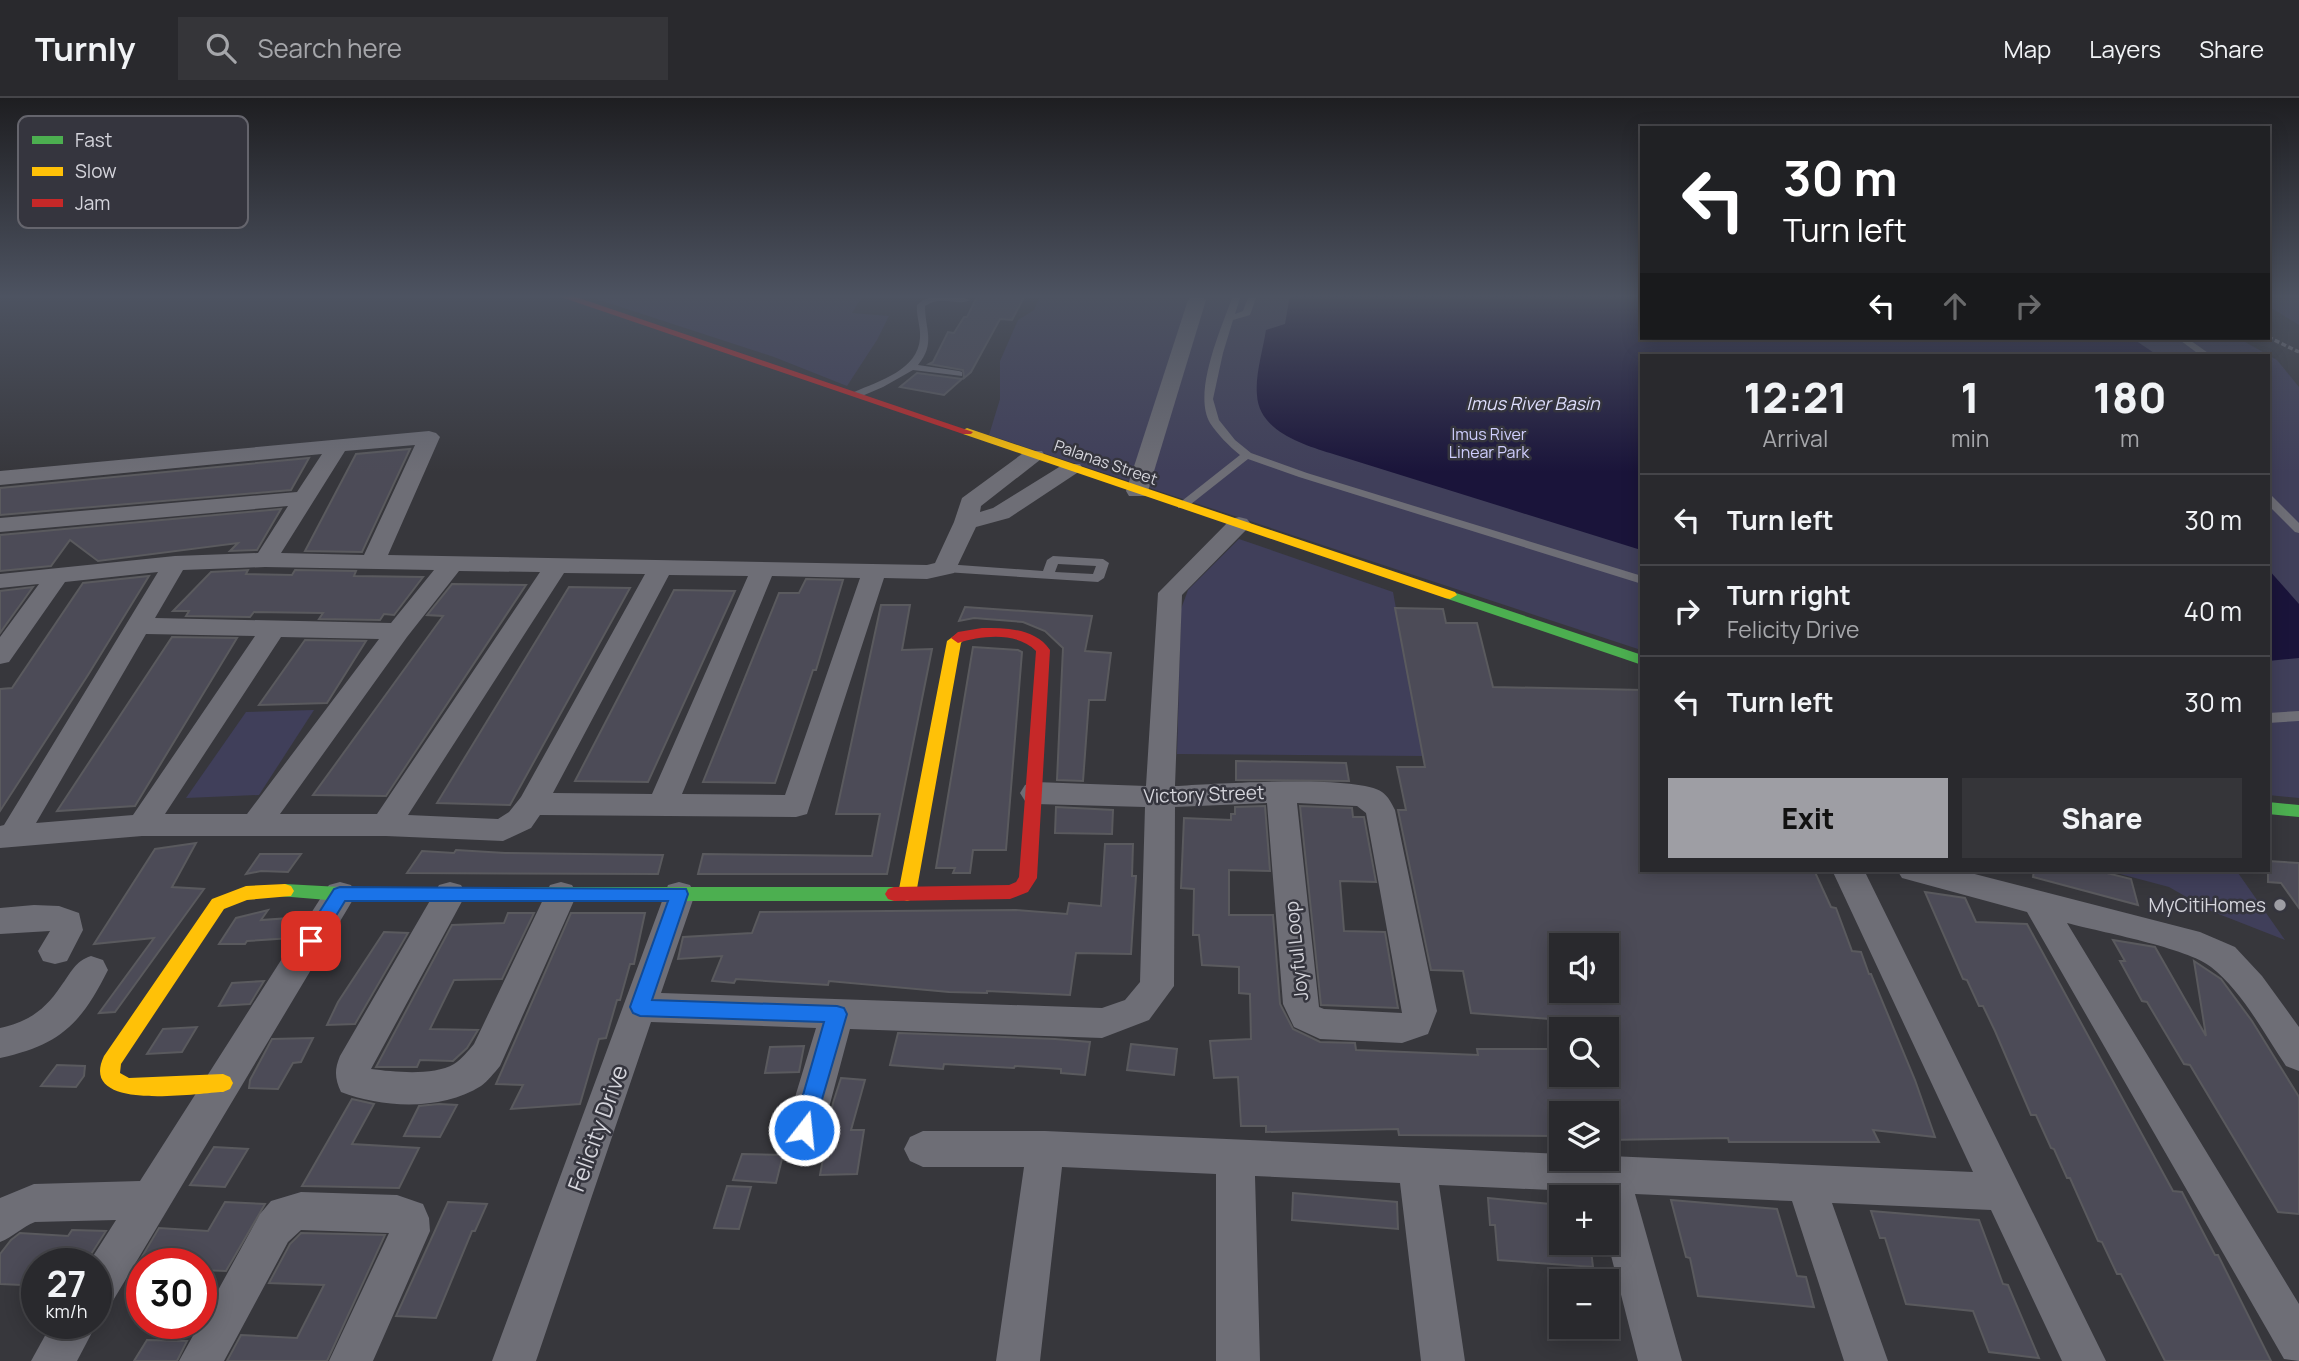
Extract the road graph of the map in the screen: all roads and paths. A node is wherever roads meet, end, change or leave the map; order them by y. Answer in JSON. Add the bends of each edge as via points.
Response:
{"nodes":[{"id":1,"x":737,"y":354,"type":"edge"},
{"id":2,"x":921,"y":354,"type":"edge"},
{"id":3,"x":1180,"y":354,"type":"edge"},
{"id":4,"x":1218,"y":354,"type":"edge"},
{"id":5,"x":912,"y":367,"type":"junction"},
{"id":6,"x":959,"y":374,"type":"dead end"},
{"id":7,"x":858,"y":394,"type":"junction"},
{"id":8,"x":337,"y":447,"type":"junction"},
{"id":9,"x":1247,"y":454,"type":"junction"},
{"id":10,"x":1034,"y":456,"type":"junction"},
{"id":11,"x":1072,"y":469,"type":"junction"},
{"id":12,"x":0,"y":478,"type":"edge"},
{"id":13,"x":1137,"y":491,"type":"junction"},
{"id":14,"x":303,"y":498,"type":"junction"},
{"id":15,"x":2270,"y":500,"type":"edge"},
{"id":16,"x":1182,"y":506,"type":"junction"},
{"id":17,"x":966,"y":522,"type":"junction"},
{"id":18,"x":1239,"y":524,"type":"junction"},
{"id":19,"x":0,"y":525,"type":"edge"},
{"id":20,"x":2299,"y":530,"type":"edge"},
{"id":21,"x":265,"y":560,"type":"junction"},
{"id":22,"x":373,"y":562,"type":"junction"},
{"id":23,"x":175,"y":563,"type":"junction"},
{"id":24,"x":451,"y":565,"type":"junction"},
{"id":25,"x":556,"y":567,"type":"junction"},
{"id":26,"x":945,"y":568,"type":"junction"},
{"id":27,"x":660,"y":569,"type":"junction"},
{"id":28,"x":762,"y":571,"type":"junction"},
{"id":29,"x":874,"y":573,"type":"junction"},
{"id":30,"x":1048,"y":575,"type":"dead end"},
{"id":31,"x":57,"y":576,"type":"junction"},
{"id":32,"x":1640,"y":579,"type":"edge"},
{"id":33,"x":0,"y":582,"type":"edge"},
{"id":34,"x":140,"y":626,"type":"junction"},
{"id":35,"x":274,"y":628,"type":"junction"},
{"id":36,"x":398,"y":631,"type":"junction"},
{"id":37,"x":0,"y":656,"type":"edge"},
{"id":38,"x":1640,"y":659,"type":"edge"},
{"id":39,"x":2299,"y":716,"type":"edge"},
{"id":40,"x":2270,"y":718,"type":"edge"},
{"id":41,"x":1281,"y":792,"type":"junction"},
{"id":42,"x":1035,"y":793,"type":"junction"},
{"id":43,"x":1160,"y":797,"type":"junction"},
{"id":44,"x":1371,"y":799,"type":"joint"},
{"id":45,"x":532,"y":804,"type":"junction"},
{"id":46,"x":663,"y":804,"type":"junction"},
{"id":47,"x":2270,"y":808,"type":"edge"},
{"id":48,"x":2299,"y":811,"type":"edge"},
{"id":49,"x":256,"y":824,"type":"junction"},
{"id":50,"x":142,"y":825,"type":"junction"},
{"id":51,"x":387,"y":825,"type":"junction"},
{"id":52,"x":6,"y":837,"type":"edge"},
{"id":53,"x":1849,"y":872,"type":"edge"},
{"id":54,"x":1921,"y":872,"type":"edge"},
{"id":55,"x":340,"y":894,"type":"junction"},
{"id":56,"x":450,"y":894,"type":"junction"},
{"id":57,"x":561,"y":894,"type":"junction"},
{"id":58,"x":679,"y":894,"type":"junction"},
{"id":59,"x":907,"y":894,"type":"junction"},
{"id":60,"x":2037,"y":901,"type":"junction"},
{"id":61,"x":0,"y":921,"type":"edge"},
{"id":62,"x":55,"y":951,"type":"dead end"},
{"id":63,"x":92,"y":970,"type":"dead end"},
{"id":64,"x":640,"y":1007,"type":"junction"},
{"id":65,"x":837,"y":1014,"type":"junction"},
{"id":66,"x":0,"y":1043,"type":"edge"},
{"id":67,"x":2299,"y":1055,"type":"edge"},
{"id":68,"x":223,"y":1083,"type":"junction"},
{"id":69,"x":804,"y":1130,"type":"dead end"},
{"id":70,"x":923,"y":1149,"type":"dead end"},
{"id":71,"x":1045,"y":1149,"type":"junction"},
{"id":72,"x":1235,"y":1158,"type":"junction"},
{"id":73,"x":1417,"y":1166,"type":"junction"},
{"id":74,"x":1610,"y":1174,"type":"junction"},
{"id":75,"x":1806,"y":1184,"type":"junction"},
{"id":76,"x":2003,"y":1192,"type":"junction"},
{"id":77,"x":150,"y":1200,"type":"junction"},
{"id":78,"x":0,"y":1223,"type":"edge"},
{"id":79,"x":112,"y":1263,"type":"edge"},
{"id":80,"x":66,"y":1339,"type":"edge"},
{"id":81,"x":2299,"y":1343,"type":"edge"},
{"id":82,"x":53,"y":1361,"type":"edge"},
{"id":83,"x":201,"y":1361,"type":"edge"},
{"id":84,"x":351,"y":1361,"type":"edge"},
{"id":85,"x":514,"y":1361,"type":"edge"},
{"id":86,"x":1018,"y":1361,"type":"edge"},
{"id":87,"x":1238,"y":1361,"type":"edge"},
{"id":88,"x":1443,"y":1361,"type":"edge"},
{"id":89,"x":1660,"y":1361,"type":"edge"},
{"id":90,"x":1866,"y":1361,"type":"edge"},
{"id":91,"x":2084,"y":1361,"type":"edge"}],
"edges":[{"from":1,"to":7,"type":"street","name":"Palanas Street"},
{"from":2,"to":5,"type":"lane"},
{"from":3,"to":13,"type":"street"},
{"from":4,"to":9,"type":"lane","via":[[1208,399],[1214,421]]},
{"from":5,"to":6,"type":"lane"},
{"from":5,"to":7,"type":"lane"},
{"from":7,"to":10,"type":"street","name":"Palanas Street"},
{"from":8,"to":12,"type":"street"},
{"from":8,"to":14,"type":"street"},
{"from":8,"to":22,"type":"street","via":[[429,437]]},
{"from":9,"to":16,"type":"lane"},
{"from":9,"to":32,"type":"lane"},
{"from":10,"to":11,"type":"street","name":"Palanas Street"},
{"from":10,"to":17,"type":"street","via":[[970,503]]},
{"from":11,"to":13,"type":"street","name":"Palanas Street"},
{"from":11,"to":17,"type":"street","via":[[1002,513]]},
{"from":13,"to":16,"type":"street","name":"Palanas Street"},
{"from":14,"to":19,"type":"street"},
{"from":14,"to":21,"type":"street"},
{"from":15,"to":20,"type":"lane"},
{"from":16,"to":18,"type":"street","name":"Palanas Street"},
{"from":17,"to":26,"type":"street"},
{"from":18,"to":38,"type":"street","name":"Palanas Street"},
{"from":18,"to":43,"type":"street","via":[[1170,593]]},
{"from":21,"to":22,"type":"street"},
{"from":21,"to":23,"type":"street"},
{"from":22,"to":24,"type":"street"},
{"from":23,"to":31,"type":"street"},
{"from":23,"to":34,"type":"street"},
{"from":24,"to":25,"type":"street"},
{"from":24,"to":36,"type":"street"},
{"from":25,"to":27,"type":"street"},
{"from":25,"to":51,"type":"street"},
{"from":26,"to":29,"type":"street"},
{"from":26,"to":30,"type":"lane"},
{"from":27,"to":28,"type":"street"},
{"from":27,"to":45,"type":"street"},
{"from":28,"to":29,"type":"street"},
{"from":28,"to":46,"type":"street"},
{"from":29,"to":46,"type":"street","via":[[796,806]]},
{"from":31,"to":33,"type":"street"},
{"from":31,"to":37,"type":"street"},
{"from":34,"to":35,"type":"street"},
{"from":34,"to":52,"type":"street"},
{"from":35,"to":36,"type":"street"},
{"from":35,"to":50,"type":"street"},
{"from":36,"to":49,"type":"street"},
{"from":39,"to":40,"type":"lane"},
{"from":41,"to":43,"type":"street","name":"Victory Street"},
{"from":41,"to":44,"type":"street","name":"Victory Street"},
{"from":41,"to":44,"type":"street","name":"Joyful Loop","via":[[1300,1004],[1306,1017],[1320,1024],[1402,1028],[1416,1023],[1420,1011],[1380,810]]},
{"from":42,"to":43,"type":"street","name":"Victory Street"},
{"from":42,"to":59,"type":"street","via":[[1028,878],[1022,887]]},
{"from":42,"to":59,"type":"street","via":[[1043,650],[1027,636],[962,634],[954,641]]},
{"from":43,"to":65,"type":"street","via":[[1157,986],[1137,1010],[1102,1023]]},
{"from":45,"to":46,"type":"street"},
{"from":45,"to":51,"type":"street","via":[[520,820],[503,830]]},
{"from":47,"to":48,"type":"street"},
{"from":49,"to":50,"type":"street"},
{"from":49,"to":51,"type":"street"},
{"from":50,"to":52,"type":"street"},
{"from":53,"to":76,"type":"street"},
{"from":54,"to":60,"type":"street"},
{"from":55,"to":56,"type":"street"},
{"from":55,"to":68,"type":"street"},
{"from":55,"to":68,"type":"street","via":[[249,891],[219,904],[111,1062],[110,1078],[127,1087]]},
{"from":56,"to":57,"type":"street"},
{"from":56,"to":57,"type":"street","via":[[353,1067],[354,1081],[369,1087],[448,1084],[469,1074],[487,1055]]},
{"from":57,"to":58,"type":"street"},
{"from":58,"to":59,"type":"street"},
{"from":58,"to":64,"type":"street","name":"Felicity Drive"},
{"from":60,"to":67,"type":"street","via":[[2200,944],[2223,957],[2250,986]]},
{"from":60,"to":81,"type":"street"},
{"from":61,"to":62,"type":"street","via":[[58,918],[67,922]]},
{"from":63,"to":66,"type":"street","via":[[54,1023],[39,1033]]},
{"from":64,"to":65,"type":"street"},
{"from":64,"to":85,"type":"street","name":"Felicity Drive"},
{"from":65,"to":69,"type":"street"},
{"from":68,"to":77,"type":"street"},
{"from":70,"to":71,"type":"street"},
{"from":71,"to":72,"type":"street"},
{"from":71,"to":86,"type":"street"},
{"from":72,"to":73,"type":"street"},
{"from":72,"to":87,"type":"street"},
{"from":73,"to":74,"type":"street"},
{"from":73,"to":88,"type":"street"},
{"from":74,"to":75,"type":"street"},
{"from":74,"to":89,"type":"street"},
{"from":75,"to":76,"type":"street"},
{"from":75,"to":90,"type":"street"},
{"from":76,"to":91,"type":"street"},
{"from":77,"to":78,"type":"street","via":[[34,1203],[10,1213]]},
{"from":77,"to":79,"type":"street"},
{"from":80,"to":82,"type":"street"},
{"from":83,"to":84,"type":"street","via":[[274,1228],[285,1216],[301,1211],[409,1218],[410,1231]]}]}
